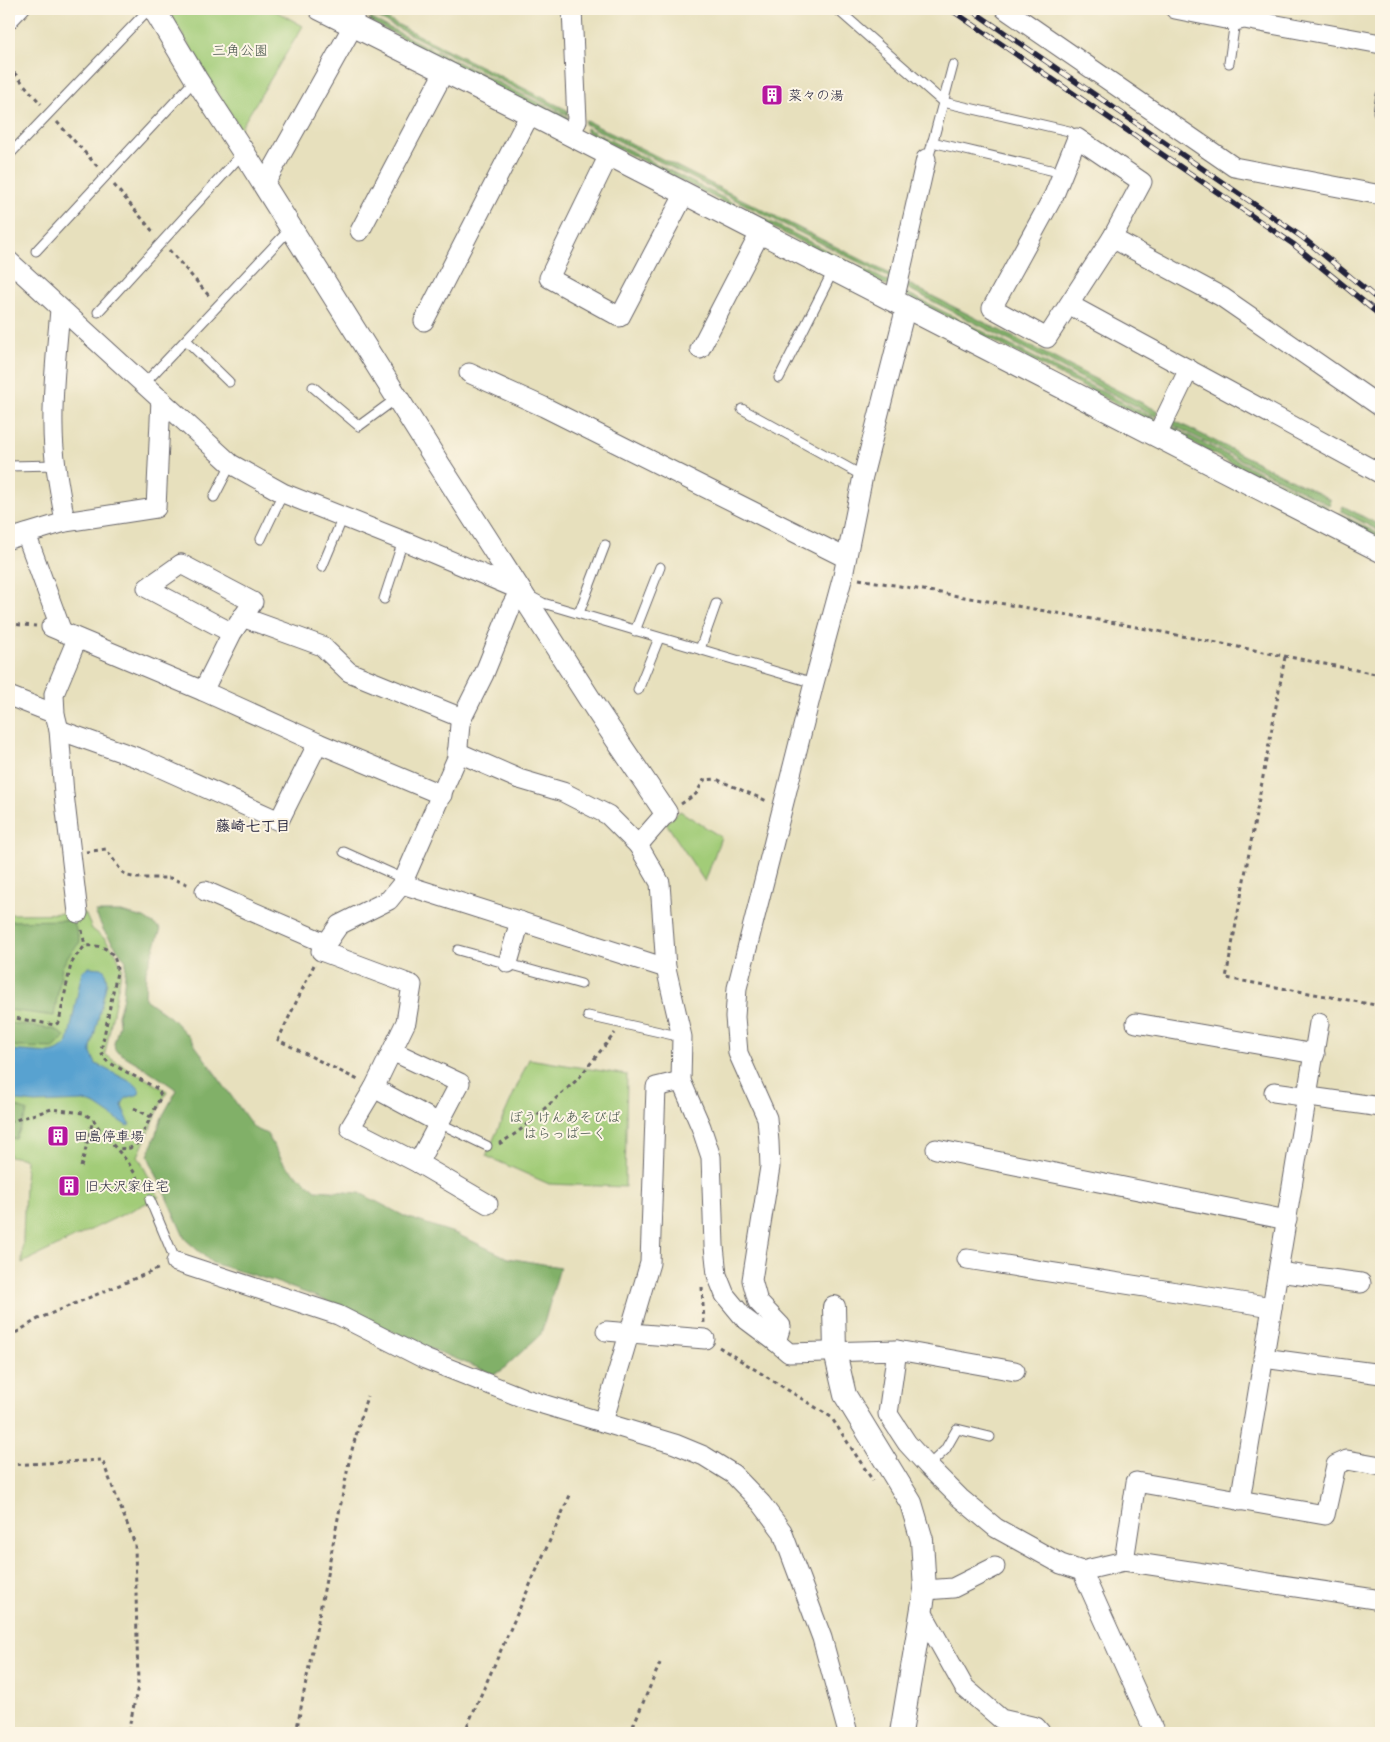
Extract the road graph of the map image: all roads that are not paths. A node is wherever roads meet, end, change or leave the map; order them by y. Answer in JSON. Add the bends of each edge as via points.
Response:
{"nodes":[{"id":1,"x":25,"y":9,"type":"edge"},
{"id":2,"x":149,"y":9,"type":"edge"},
{"id":3,"x":154,"y":9,"type":"edge"},
{"id":4,"x":320,"y":9,"type":"edge"},
{"id":5,"x":572,"y":9,"type":"edge"},
{"id":6,"x":837,"y":9,"type":"edge"},
{"id":7,"x":1004,"y":9,"type":"edge"},
{"id":8,"x":1175,"y":9,"type":"edge"},
{"id":9,"x":1225,"y":16,"type":"edge"},
{"id":10,"x":354,"y":17,"type":"edge"},
{"id":11,"x":9,"y":26,"type":"edge"},
{"id":12,"x":1381,"y":44,"type":"edge"},
{"id":13,"x":1228,"y":63,"type":"dead end"},
{"id":14,"x":953,"y":65,"type":"dead end"},
{"id":15,"x":444,"y":72,"type":"junction"},
{"id":16,"x":196,"y":80,"type":"junction"},
{"id":17,"x":1381,"y":94,"type":"edge"},
{"id":18,"x":943,"y":102,"type":"junction"},
{"id":19,"x":1378,"y":112,"type":"dead end"},
{"id":20,"x":530,"y":114,"type":"junction"},
{"id":21,"x":569,"y":135,"type":"junction"},
{"id":22,"x":1077,"y":138,"type":"junction"},
{"id":23,"x":929,"y":151,"type":"junction"},
{"id":24,"x":244,"y":153,"type":"junction"},
{"id":25,"x":9,"y":155,"type":"edge"},
{"id":26,"x":609,"y":155,"type":"junction"},
{"id":27,"x":1062,"y":173,"type":"junction"},
{"id":28,"x":264,"y":185,"type":"junction"},
{"id":29,"x":684,"y":195,"type":"junction"},
{"id":30,"x":1381,"y":195,"type":"edge"},
{"id":31,"x":291,"y":228,"type":"junction"},
{"id":32,"x":360,"y":231,"type":"dead end"},
{"id":33,"x":760,"y":233,"type":"junction"},
{"id":34,"x":1112,"y":238,"type":"junction"},
{"id":35,"x":36,"y":251,"type":"dead end"},
{"id":36,"x":9,"y":260,"type":"edge"},
{"id":37,"x":833,"y":270,"type":"junction"},
{"id":38,"x":900,"y":304,"type":"junction"},
{"id":39,"x":1070,"y":305,"type":"junction"},
{"id":40,"x":60,"y":309,"type":"junction"},
{"id":41,"x":98,"y":312,"type":"dead end"},
{"id":42,"x":424,"y":322,"type":"dead end"},
{"id":43,"x":186,"y":340,"type":"junction"},
{"id":44,"x":700,"y":349,"type":"dead end"},
{"id":45,"x":1189,"y":369,"type":"junction"},
{"id":46,"x":469,"y":373,"type":"dead end"},
{"id":47,"x":779,"y":378,"type":"dead end"},
{"id":48,"x":229,"y":382,"type":"dead end"},
{"id":49,"x":144,"y":384,"type":"junction"},
{"id":50,"x":313,"y":387,"type":"dead end"},
{"id":51,"x":397,"y":398,"type":"junction"},
{"id":52,"x":161,"y":399,"type":"junction"},
{"id":53,"x":1381,"y":407,"type":"edge"},
{"id":54,"x":742,"y":409,"type":"dead end"},
{"id":55,"x":1157,"y":435,"type":"junction"},
{"id":56,"x":231,"y":464,"type":"junction"},
{"id":57,"x":56,"y":465,"type":"junction"},
{"id":58,"x":9,"y":466,"type":"edge"},
{"id":59,"x":1381,"y":474,"type":"edge"},
{"id":60,"x":863,"y":476,"type":"junction"},
{"id":61,"x":283,"y":493,"type":"junction"},
{"id":62,"x":214,"y":498,"type":"dead end"},
{"id":63,"x":342,"y":516,"type":"junction"},
{"id":64,"x":65,"y":522,"type":"junction"},
{"id":65,"x":18,"y":537,"type":"edge"},
{"id":66,"x":261,"y":539,"type":"dead end"},
{"id":67,"x":403,"y":541,"type":"junction"},
{"id":68,"x":605,"y":545,"type":"dead end"},
{"id":69,"x":1381,"y":551,"type":"edge"},
{"id":70,"x":322,"y":567,"type":"dead end"},
{"id":71,"x":660,"y":567,"type":"dead end"},
{"id":72,"x":845,"y":567,"type":"junction"},
{"id":73,"x":520,"y":590,"type":"junction"},
{"id":74,"x":384,"y":599,"type":"dead end"},
{"id":75,"x":716,"y":604,"type":"dead end"},
{"id":76,"x":579,"y":613,"type":"junction"},
{"id":77,"x":242,"y":617,"type":"junction"},
{"id":78,"x":635,"y":631,"type":"junction"},
{"id":79,"x":232,"y":632,"type":"junction"},
{"id":80,"x":64,"y":633,"type":"junction"},
{"id":81,"x":659,"y":638,"type":"junction"},
{"id":82,"x":700,"y":649,"type":"junction"},
{"id":83,"x":814,"y":683,"type":"junction"},
{"id":84,"x":638,"y":690,"type":"dead end"},
{"id":85,"x":203,"y":691,"type":"junction"},
{"id":86,"x":9,"y":696,"type":"edge"},
{"id":87,"x":462,"y":718,"type":"junction"},
{"id":88,"x":57,"y":722,"type":"junction"},
{"id":89,"x":318,"y":743,"type":"junction"},
{"id":90,"x":457,"y":752,"type":"junction"},
{"id":91,"x":442,"y":795,"type":"junction"},
{"id":92,"x":666,"y":813,"type":"joint"},
{"id":93,"x":638,"y":844,"type":"junction"},
{"id":94,"x":344,"y":852,"type":"dead end"},
{"id":95,"x":403,"y":882,"type":"junction"},
{"id":96,"x":205,"y":891,"type":"road end"},
{"id":97,"x":78,"y":913,"type":"dead end"},
{"id":98,"x":520,"y":921,"type":"junction"},
{"id":99,"x":323,"y":947,"type":"junction"},
{"id":100,"x":458,"y":950,"type":"dead end"},
{"id":101,"x":508,"y":963,"type":"junction"},
{"id":102,"x":666,"y":968,"type":"junction"},
{"id":103,"x":581,"y":984,"type":"dead end"},
{"id":104,"x":588,"y":1016,"type":"dead end"},
{"id":105,"x":1319,"y":1023,"type":"dead end"},
{"id":106,"x":1136,"y":1024,"type":"dead end"},
{"id":107,"x":682,"y":1037,"type":"junction"},
{"id":108,"x":392,"y":1051,"type":"junction"},
{"id":109,"x":1315,"y":1054,"type":"junction"},
{"id":110,"x":681,"y":1081,"type":"junction"},
{"id":111,"x":374,"y":1088,"type":"junction"},
{"id":112,"x":1274,"y":1092,"type":"dead end"},
{"id":113,"x":1307,"y":1097,"type":"junction"},
{"id":114,"x":1381,"y":1108,"type":"edge"},
{"id":115,"x":439,"y":1123,"type":"junction"},
{"id":116,"x":487,"y":1146,"type":"road end"},
{"id":117,"x":936,"y":1149,"type":"dead end"},
{"id":118,"x":418,"y":1163,"type":"junction"},
{"id":119,"x":150,"y":1200,"type":"road end"},
{"id":120,"x":488,"y":1204,"type":"dead end"},
{"id":121,"x":1287,"y":1220,"type":"junction"},
{"id":122,"x":967,"y":1259,"type":"dead end"},
{"id":123,"x":176,"y":1262,"type":"joint"},
{"id":124,"x":1278,"y":1272,"type":"junction"},
{"id":125,"x":1361,"y":1283,"type":"dead end"},
{"id":126,"x":834,"y":1307,"type":"dead end"},
{"id":127,"x":1272,"y":1307,"type":"junction"},
{"id":128,"x":606,"y":1331,"type":"dead end"},
{"id":129,"x":630,"y":1333,"type":"junction"},
{"id":130,"x":705,"y":1339,"type":"dead end"},
{"id":131,"x":776,"y":1342,"type":"junction"},
{"id":132,"x":898,"y":1350,"type":"junction"},
{"id":133,"x":834,"y":1352,"type":"junction"},
{"id":134,"x":1263,"y":1358,"type":"junction"},
{"id":135,"x":1016,"y":1371,"type":"dead end"},
{"id":136,"x":1381,"y":1374,"type":"edge"},
{"id":137,"x":603,"y":1422,"type":"junction"},
{"id":138,"x":990,"y":1436,"type":"dead end"},
{"id":139,"x":928,"y":1466,"type":"junction"},
{"id":140,"x":1381,"y":1466,"type":"edge"},
{"id":141,"x":1240,"y":1501,"type":"junction"},
{"id":142,"x":1124,"y":1561,"type":"junction"},
{"id":143,"x":995,"y":1567,"type":"dead end"},
{"id":144,"x":1082,"y":1571,"type":"junction"},
{"id":145,"x":1381,"y":1600,"type":"edge"},
{"id":146,"x":923,"y":1601,"type":"junction"},
{"id":147,"x":848,"y":1733,"type":"edge"},
{"id":148,"x":901,"y":1733,"type":"edge"},
{"id":149,"x":1041,"y":1733,"type":"edge"},
{"id":150,"x":1155,"y":1733,"type":"edge"}],
"edges":[{"from":1,"to":11,"type":"lane"},
{"from":2,"to":25,"type":"lane"},
{"from":3,"to":16,"type":"street"},
{"from":4,"to":10,"type":"street"},
{"from":5,"to":21,"type":"street","via":[[577,121]]},
{"from":6,"to":18,"type":"lane"},
{"from":7,"to":30,"type":"street","via":[[1234,167]]},
{"from":8,"to":9,"type":"street"},
{"from":9,"to":12,"type":"street"},
{"from":9,"to":13,"type":"lane"},
{"from":10,"to":15,"type":"street"},
{"from":10,"to":28,"type":"street"},
{"from":14,"to":18,"type":"lane"},
{"from":15,"to":20,"type":"street"},
{"from":15,"to":32,"type":"street"},
{"from":16,"to":24,"type":"street"},
{"from":16,"to":35,"type":"lane"},
{"from":17,"to":19,"type":"lane"},
{"from":18,"to":22,"type":"lane","via":[[1069,131]]},
{"from":18,"to":23,"type":"lane"},
{"from":20,"to":21,"type":"street"},
{"from":20,"to":42,"type":"street"},
{"from":21,"to":26,"type":"street"},
{"from":22,"to":27,"type":"street"},
{"from":22,"to":34,"type":"street","via":[[1142,182]]},
{"from":23,"to":27,"type":"lane"},
{"from":23,"to":38,"type":"street"},
{"from":24,"to":28,"type":"street"},
{"from":24,"to":41,"type":"lane"},
{"from":26,"to":29,"type":"street"},
{"from":26,"to":29,"type":"street","via":[[549,278],[620,317]]},
{"from":27,"to":39,"type":"street","via":[[1054,195],[992,308],[1047,338]]},
{"from":28,"to":31,"type":"street"},
{"from":29,"to":33,"type":"street"},
{"from":31,"to":43,"type":"lane"},
{"from":31,"to":51,"type":"street"},
{"from":33,"to":37,"type":"street"},
{"from":33,"to":44,"type":"street"},
{"from":34,"to":39,"type":"street"},
{"from":34,"to":53,"type":"street","via":[[1222,296]]},
{"from":36,"to":40,"type":"street"},
{"from":37,"to":38,"type":"street"},
{"from":37,"to":47,"type":"lane"},
{"from":38,"to":55,"type":"street"},
{"from":38,"to":60,"type":"street"},
{"from":39,"to":45,"type":"street"},
{"from":40,"to":49,"type":"street"},
{"from":40,"to":57,"type":"street","via":[[53,427]]},
{"from":43,"to":48,"type":"lane"},
{"from":43,"to":49,"type":"lane"},
{"from":45,"to":55,"type":"street"},
{"from":45,"to":59,"type":"street"},
{"from":46,"to":72,"type":"street","via":[[544,407]]},
{"from":49,"to":52,"type":"street"},
{"from":50,"to":51,"type":"lane","via":[[359,426]]},
{"from":51,"to":73,"type":"street"},
{"from":52,"to":56,"type":"street"},
{"from":52,"to":64,"type":"street","via":[[156,508]]},
{"from":54,"to":60,"type":"lane"},
{"from":55,"to":69,"type":"street"},
{"from":56,"to":61,"type":"street"},
{"from":56,"to":62,"type":"lane"},
{"from":57,"to":58,"type":"lane"},
{"from":57,"to":64,"type":"street"},
{"from":60,"to":72,"type":"street"},
{"from":61,"to":63,"type":"street"},
{"from":61,"to":66,"type":"lane"},
{"from":63,"to":67,"type":"street"},
{"from":63,"to":70,"type":"lane"},
{"from":64,"to":65,"type":"street"},
{"from":65,"to":80,"type":"street"},
{"from":67,"to":73,"type":"street"},
{"from":67,"to":74,"type":"lane"},
{"from":68,"to":76,"type":"lane"},
{"from":71,"to":78,"type":"lane"},
{"from":72,"to":83,"type":"street"},
{"from":73,"to":76,"type":"lane","via":[[544,603]]},
{"from":73,"to":87,"type":"street"},
{"from":73,"to":92,"type":"street"},
{"from":75,"to":82,"type":"lane"},
{"from":76,"to":78,"type":"lane"},
{"from":77,"to":79,"type":"street"},
{"from":77,"to":79,"type":"street","via":[[253,602],[181,564],[146,588]]},
{"from":77,"to":87,"type":"street","via":[[322,646],[349,672]]},
{"from":78,"to":81,"type":"lane"},
{"from":79,"to":85,"type":"street"},
{"from":80,"to":85,"type":"street"},
{"from":80,"to":88,"type":"street","via":[[54,694]]},
{"from":81,"to":82,"type":"lane"},
{"from":81,"to":84,"type":"lane"},
{"from":82,"to":83,"type":"lane"},
{"from":83,"to":131,"type":"street","via":[[736,988],[738,1053],[767,1118],[770,1167],[752,1280],[758,1302],[781,1326]]},
{"from":85,"to":89,"type":"street"},
{"from":86,"to":88,"type":"street"},
{"from":87,"to":90,"type":"street"},
{"from":88,"to":89,"type":"street","via":[[279,822]]},
{"from":88,"to":97,"type":"street"},
{"from":89,"to":91,"type":"street"},
{"from":90,"to":91,"type":"street"},
{"from":90,"to":93,"type":"street","via":[[519,779],[578,799],[608,815]]},
{"from":91,"to":95,"type":"street"},
{"from":92,"to":93,"type":"street"},
{"from":93,"to":102,"type":"street","via":[[660,883]]},
{"from":94,"to":95,"type":"lane"},
{"from":95,"to":98,"type":"street"},
{"from":95,"to":99,"type":"street","via":[[389,900],[339,925]]},
{"from":96,"to":99,"type":"street"},
{"from":98,"to":101,"type":"street"},
{"from":98,"to":102,"type":"street"},
{"from":99,"to":108,"type":"street","via":[[412,985],[406,1022]]},
{"from":100,"to":101,"type":"lane"},
{"from":101,"to":103,"type":"lane"},
{"from":102,"to":107,"type":"street"},
{"from":104,"to":107,"type":"lane"},
{"from":105,"to":109,"type":"street"},
{"from":106,"to":109,"type":"street"},
{"from":107,"to":110,"type":"street"},
{"from":108,"to":111,"type":"street"},
{"from":108,"to":115,"type":"street","via":[[460,1083]]},
{"from":109,"to":113,"type":"street"},
{"from":110,"to":129,"type":"street","via":[[656,1087],[650,1263]]},
{"from":110,"to":131,"type":"street","via":[[711,1157],[717,1275],[725,1295],[744,1318]]},
{"from":111,"to":115,"type":"street"},
{"from":111,"to":118,"type":"street","via":[[350,1128]]},
{"from":112,"to":113,"type":"street"},
{"from":113,"to":114,"type":"street"},
{"from":113,"to":121,"type":"street"},
{"from":115,"to":116,"type":"lane"},
{"from":115,"to":118,"type":"street"},
{"from":117,"to":121,"type":"street"},
{"from":118,"to":120,"type":"street"},
{"from":119,"to":123,"type":"lane"},
{"from":121,"to":124,"type":"street"},
{"from":122,"to":127,"type":"street"},
{"from":123,"to":137,"type":"street","via":[[338,1315],[425,1359],[526,1399]]},
{"from":124,"to":125,"type":"street"},
{"from":124,"to":127,"type":"street"},
{"from":126,"to":133,"type":"street"},
{"from":127,"to":134,"type":"street"},
{"from":128,"to":129,"type":"street"},
{"from":129,"to":130,"type":"street"},
{"from":129,"to":137,"type":"street"},
{"from":131,"to":133,"type":"street","via":[[789,1353]]},
{"from":132,"to":133,"type":"street"},
{"from":132,"to":135,"type":"street"},
{"from":132,"to":139,"type":"street","via":[[888,1414],[907,1443]]},
{"from":133,"to":146,"type":"street","via":[[845,1395],[911,1503],[922,1540]]},
{"from":134,"to":136,"type":"street"},
{"from":134,"to":141,"type":"street"},
{"from":137,"to":147,"type":"street","via":[[704,1456],[733,1474],[761,1503],[782,1531],[822,1638]]},
{"from":138,"to":139,"type":"lane","via":[[957,1429],[946,1450]]},
{"from":139,"to":144,"type":"street","via":[[996,1528],[1061,1564]]},
{"from":140,"to":141,"type":"street","via":[[1347,1460],[1336,1465],[1325,1515]]},
{"from":141,"to":142,"type":"street","via":[[1136,1482]]},
{"from":142,"to":144,"type":"street"},
{"from":142,"to":145,"type":"street"},
{"from":143,"to":146,"type":"street"},
{"from":144,"to":150,"type":"street"},
{"from":146,"to":148,"type":"street"},
{"from":146,"to":149,"type":"street","via":[[964,1687],[1002,1719],[1036,1727]]}]}
